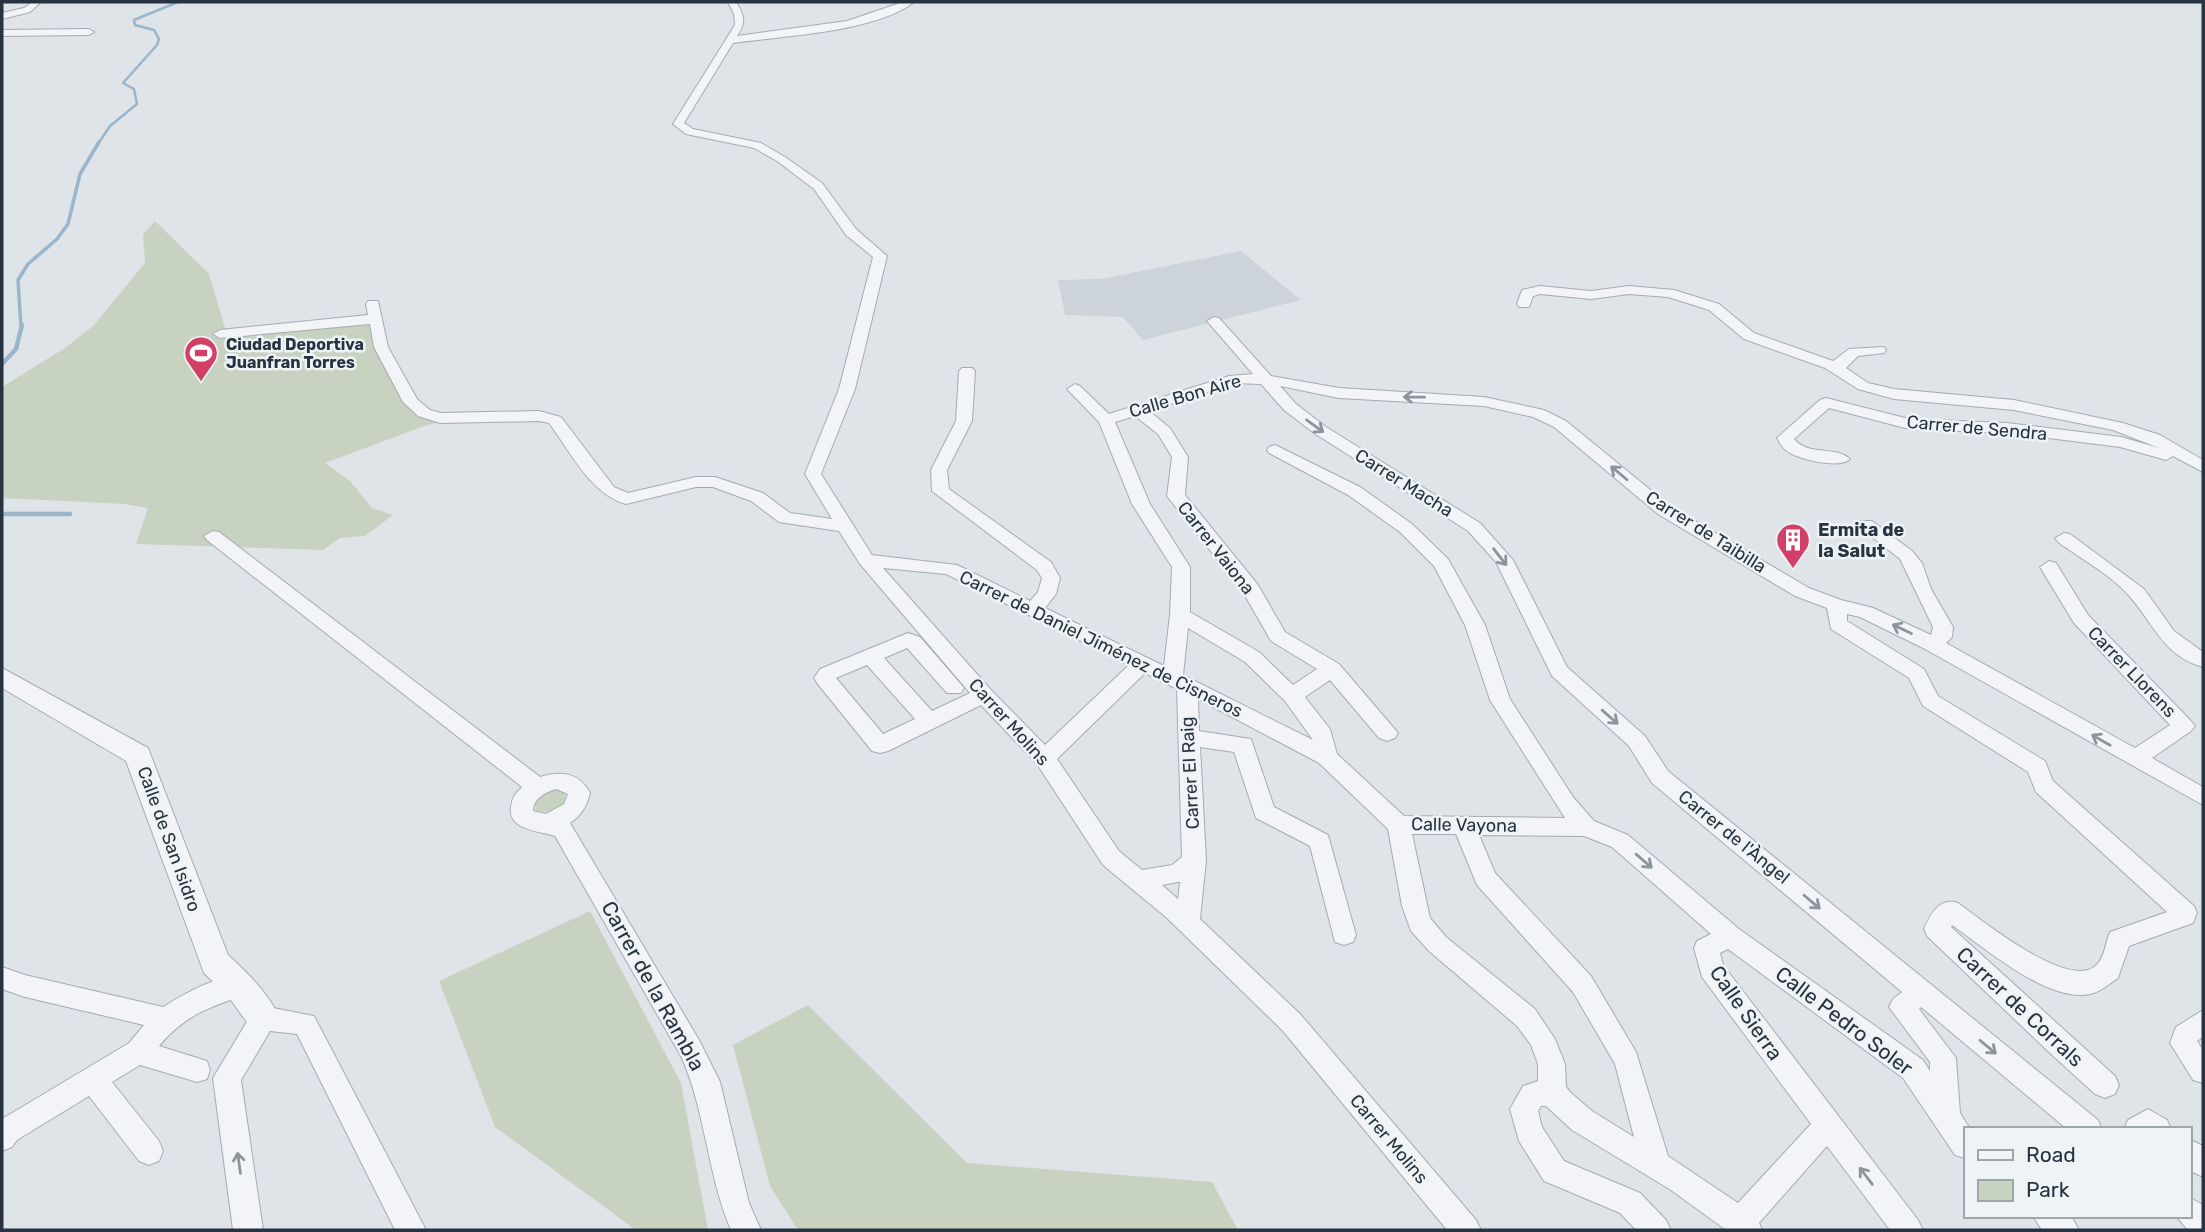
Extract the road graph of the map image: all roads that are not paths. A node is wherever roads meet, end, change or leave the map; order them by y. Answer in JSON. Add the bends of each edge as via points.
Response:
{"nodes":[{"id":1,"x":37,"y":2,"type":"edge"},
{"id":2,"x":732,"y":2,"type":"edge"},
{"id":3,"x":910,"y":2,"type":"edge"},
{"id":4,"x":2,"y":17,"type":"edge"},
{"id":5,"x":89,"y":32,"type":"dead end"},
{"id":6,"x":2,"y":33,"type":"edge"},
{"id":7,"x":732,"y":40,"type":"junction"},
{"id":8,"x":1524,"y":304,"type":"dead end"},
{"id":9,"x":1214,"y":321,"type":"dead end"},
{"id":10,"x":220,"y":334,"type":"dead end"},
{"id":11,"x":1879,"y":350,"type":"dead end"},
{"id":12,"x":1838,"y":369,"type":"junction"},
{"id":13,"x":967,"y":371,"type":"dead end"},
{"id":14,"x":1265,"y":380,"type":"junction"},
{"id":15,"x":1075,"y":389,"type":"dead end"},
{"id":16,"x":1136,"y":409,"type":"junction"},
{"id":17,"x":1106,"y":420,"type":"junction"},
{"id":18,"x":1275,"y":450,"type":"dead end"},
{"id":19,"x":1842,"y":459,"type":"dead end"},
{"id":20,"x":2203,"y":468,"type":"edge"},
{"id":21,"x":1866,"y":525,"type":"dead end"},
{"id":22,"x":843,"y":526,"type":"junction"},
{"id":23,"x":213,"y":536,"type":"dead end"},
{"id":24,"x":2064,"y":538,"type":"dead end"},
{"id":25,"x":866,"y":560,"type":"junction"},
{"id":26,"x":2049,"y":567,"type":"dead end"},
{"id":27,"x":1836,"y":605,"type":"junction"},
{"id":28,"x":1033,"y":609,"type":"junction"},
{"id":29,"x":1180,"y":615,"type":"junction"},
{"id":30,"x":1932,"y":644,"type":"junction"},
{"id":31,"x":870,"y":656,"type":"junction"},
{"id":32,"x":2203,"y":660,"type":"edge"},
{"id":33,"x":1142,"y":664,"type":"junction"},
{"id":34,"x":1332,"y":669,"type":"junction"},
{"id":35,"x":1559,"y":671,"type":"joint"},
{"id":36,"x":2,"y":677,"type":"edge"},
{"id":37,"x":1180,"y":682,"type":"junction"},
{"id":38,"x":954,"y":688,"type":"dead end"},
{"id":39,"x":984,"y":695,"type":"junction"},
{"id":40,"x":1292,"y":696,"type":"junction"},
{"id":41,"x":1500,"y":700,"type":"joint"},
{"id":42,"x":929,"y":721,"type":"junction"},
{"id":43,"x":1387,"y":733,"type":"dead end"},
{"id":44,"x":1188,"y":737,"type":"junction"},
{"id":45,"x":1327,"y":757,"type":"junction"},
{"id":46,"x":1045,"y":758,"type":"junction"},
{"id":47,"x":2135,"y":759,"type":"junction"},
{"id":48,"x":537,"y":787,"type":"junction"},
{"id":49,"x":2203,"y":797,"type":"edge"},
{"id":50,"x":557,"y":823,"type":"junction"},
{"id":51,"x":1399,"y":825,"type":"junction"},
{"id":52,"x":1464,"y":825,"type":"junction"},
{"id":53,"x":1586,"y":827,"type":"junction"},
{"id":54,"x":1194,"y":861,"type":"junction"},
{"id":55,"x":1139,"y":880,"type":"junction"},
{"id":56,"x":1188,"y":922,"type":"junction"},
{"id":57,"x":1344,"y":935,"type":"dead end"},
{"id":58,"x":1730,"y":936,"type":"junction"},
{"id":59,"x":2,"y":978,"type":"edge"},
{"id":60,"x":239,"y":986,"type":"junction"},
{"id":61,"x":1921,"y":992,"type":"junction"},
{"id":62,"x":263,"y":1018,"type":"junction"},
{"id":63,"x":166,"y":1019,"type":"junction"},
{"id":64,"x":2203,"y":1022,"type":"edge"},
{"id":65,"x":138,"y":1052,"type":"junction"},
{"id":66,"x":197,"y":1070,"type":"dead end"},
{"id":67,"x":2203,"y":1071,"type":"edge"},
{"id":68,"x":92,"y":1079,"type":"junction"},
{"id":69,"x":2105,"y":1085,"type":"dead end"},
{"id":70,"x":1552,"y":1092,"type":"junction"},
{"id":71,"x":1946,"y":1117,"type":"junction"},
{"id":72,"x":1828,"y":1125,"type":"junction"},
{"id":73,"x":2086,"y":1127,"type":"edge"},
{"id":74,"x":2,"y":1138,"type":"edge"},
{"id":75,"x":1964,"y":1144,"type":"edge"},
{"id":76,"x":149,"y":1151,"type":"dead end"},
{"id":77,"x":1656,"y":1164,"type":"junction"},
{"id":78,"x":2050,"y":1218,"type":"edge"},
{"id":79,"x":1743,"y":1226,"type":"edge"},
{"id":80,"x":247,"y":1230,"type":"edge"},
{"id":81,"x":411,"y":1230,"type":"edge"},
{"id":82,"x":746,"y":1230,"type":"edge"},
{"id":83,"x":1466,"y":1230,"type":"edge"},
{"id":84,"x":1656,"y":1230,"type":"edge"},
{"id":85,"x":1908,"y":1230,"type":"edge"},
{"id":86,"x":2064,"y":1230,"type":"edge"}],
"edges":[{"from":1,"to":4,"type":"street"},
{"from":2,"to":7,"type":"street","via":[[740,24]]},
{"from":3,"to":7,"type":"street","via":[[855,21]]},
{"from":5,"to":6,"type":"street"},
{"from":7,"to":22,"type":"street","name":"Carrer Molins","via":[[678,124],[690,132],[757,145],[781,159],[818,186],[851,232],[880,256],[847,389],[813,474]]},
{"from":8,"to":12,"type":"street","name":"Carrer de Sendra","via":[[1527,293],[1535,290],[1585,295],[1629,290],[1669,293],[1714,307],[1749,336]]},
{"from":9,"to":14,"type":"street","name":"Carrer Macha"},
{"from":10,"to":22,"type":"street","via":[[375,311],[381,347],[411,402],[424,413],[440,418],[540,416],[555,420],[608,491],[626,499],[696,482],[715,482],[757,497],[785,518]]},
{"from":11,"to":12,"type":"street","via":[[1854,352]]},
{"from":12,"to":20,"type":"street","name":"Carrer de Sendra","via":[[1863,386],[1894,394],[2014,405],[2138,431]]},
{"from":13,"to":28,"type":"street","via":[[964,421],[939,470],[941,491],[1044,566],[1051,578],[1047,594]]},
{"from":14,"to":16,"type":"street","name":"Calle Bon Aire","via":[[1234,379]]},
{"from":27,"to":14,"type":"street","name":"Carrer de Taibilla","one_way":true,"via":[[1801,592],[1664,510],[1560,424],[1541,414],[1470,401],[1340,393]]},
{"from":14,"to":35,"type":"street","name":"Carrer Macha","one_way":true,"via":[[1320,430],[1474,527],[1504,560]]},
{"from":15,"to":17,"type":"street","name":"Carrer Vaiona"},
{"from":16,"to":17,"type":"street","name":"Calle Bon Aire"},
{"from":16,"to":34,"type":"street","name":"Carrer Vaiona","via":[[1164,432],[1180,457],[1176,496],[1251,589],[1278,636]]},
{"from":17,"to":29,"type":"street","name":"Carrer Vaiona","via":[[1141,504],[1181,567]]},
{"from":18,"to":41,"type":"street","name":"Carrer Macha","via":[[1354,491],[1406,528],[1442,563],[1475,625]]},
{"from":19,"to":20,"type":"street","name":"Carrer de Sendra","via":[[1797,451],[1785,438],[1826,403],[1921,426],[2007,428],[2121,442]]},
{"from":21,"to":30,"type":"street","via":[[1915,567],[1944,627],[1942,637]]},
{"from":22,"to":25,"type":"street","name":"Carrer Molins"},
{"from":23,"to":48,"type":"street"},
{"from":24,"to":32,"type":"street","via":[[2137,593],[2166,636]]},
{"from":25,"to":28,"type":"street","name":"Carrer de Daniel Jiménez de Cisneros","via":[[950,569]]},
{"from":25,"to":39,"type":"street","name":"Carrer Molins"},
{"from":26,"to":47,"type":"street","name":"Carrer Llorens","via":[[2081,619],[2184,726]]},
{"from":30,"to":27,"type":"street","name":"Carrer de Taibilla","one_way":true,"via":[[1866,612]]},
{"from":27,"to":69,"type":"street","name":"Carrer de Corrals","via":[[1838,624],[1917,674],[1930,701],[2038,767],[2044,786],[2185,915],[2119,939],[2109,971],[2090,983],[2078,984],[2035,969],[1949,909],[1936,929]]},
{"from":28,"to":33,"type":"street","name":"Carrer de Daniel Jiménez de Cisneros"},
{"from":29,"to":37,"type":"street","name":"Carrer Vaiona"},
{"from":29,"to":40,"type":"street","via":[[1252,657]]},
{"from":47,"to":30,"type":"street","name":"Carrer de Taibilla","one_way":true},
{"from":31,"to":38,"type":"street","via":[[911,640]]},
{"from":31,"to":42,"type":"street"},
{"from":31,"to":42,"type":"street","via":[[827,674],[824,680],[880,745]]},
{"from":33,"to":37,"type":"street","name":"Carrer de Daniel Jiménez de Cisneros"},
{"from":33,"to":46,"type":"street"},
{"from":34,"to":40,"type":"street"},
{"from":34,"to":43,"type":"street","name":"Carrer Vaiona"},
{"from":35,"to":61,"type":"street","name":"Carrer de l'Àngel","one_way":true,"via":[[1637,741],[1660,777]]},
{"from":36,"to":60,"type":"street","name":"Calle de San Isidro","via":[[138,755],[215,964]]},
{"from":37,"to":44,"type":"street","name":"Carrer El Raig"},
{"from":37,"to":45,"type":"street","name":"Carrer de Daniel Jiménez de Cisneros"},
{"from":39,"to":42,"type":"street"},
{"from":39,"to":46,"type":"street","name":"Carrer Molins"},
{"from":40,"to":45,"type":"street","via":[[1322,734]]},
{"from":41,"to":53,"type":"street","name":"Calle Sierra","via":[[1565,803]]},
{"from":44,"to":54,"type":"street","name":"Carrer El Raig"},
{"from":44,"to":57,"type":"street","via":[[1243,745],[1264,812],[1320,841]]},
{"from":45,"to":51,"type":"street","name":"Calle Vayona"},
{"from":46,"to":55,"type":"street","name":"Carrer Molins","via":[[1111,858]]},
{"from":47,"to":49,"type":"street","name":"Carrer de Taibilla"},
{"from":48,"to":50,"type":"street","via":[[523,800],[521,814],[525,819]]},
{"from":48,"to":50,"type":"street","via":[[563,781],[576,788],[579,799]]},
{"from":50,"to":82,"type":"street","name":"Carrer de la Rambla","via":[[706,1082],[735,1205]]},
{"from":51,"to":52,"type":"street","name":"Calle Vayona"},
{"from":51,"to":70,"type":"street","via":[[1419,922],[1518,1009],[1546,1045],[1555,1073]]},
{"from":52,"to":53,"type":"street","name":"Calle Vayona"},
{"from":52,"to":77,"type":"street","via":[[1485,878],[1582,984],[1628,1062]]},
{"from":53,"to":58,"type":"street","name":"Calle Sierra","one_way":true,"via":[[1620,841]]},
{"from":54,"to":55,"type":"street","via":[[1178,873]]},
{"from":54,"to":56,"type":"street","name":"Carrer El Raig"},
{"from":55,"to":56,"type":"street","name":"Carrer Molins"},
{"from":56,"to":83,"type":"street","name":"Carrer Molins","via":[[1292,1023]]},
{"from":58,"to":71,"type":"street","name":"Calle Pedro Soler","via":[[1913,1069]]},
{"from":58,"to":72,"type":"street","name":"Calle Sierra","via":[[1706,948],[1711,969]]},
{"from":59,"to":63,"type":"street"},
{"from":60,"to":62,"type":"street","name":"Calle de San Isidro"},
{"from":60,"to":63,"type":"street","via":[[202,997]]},
{"from":61,"to":71,"type":"street","name":"Calle Pedro Soler","via":[[1902,1007],[1943,1058]]},
{"from":61,"to":73,"type":"street","name":"Carrer de l'Àngel","one_way":true},
{"from":80,"to":62,"type":"street","one_way":true,"via":[[227,1077]]},
{"from":62,"to":81,"type":"street","via":[[306,1024]]},
{"from":63,"to":65,"type":"street"},
{"from":64,"to":67,"type":"street","via":[[2185,1035],[2183,1043]]},
{"from":65,"to":66,"type":"street"},
{"from":65,"to":68,"type":"street"},
{"from":68,"to":74,"type":"street"},
{"from":68,"to":76,"type":"street"},
{"from":70,"to":77,"type":"street","via":[[1582,1121]]},
{"from":70,"to":84,"type":"street","via":[[1533,1095],[1524,1108],[1529,1132],[1554,1171],[1630,1203]]},
{"from":71,"to":75,"type":"street","name":"Calle Pedro Soler"},
{"from":72,"to":79,"type":"street"},
{"from":85,"to":72,"type":"street","name":"Calle Sierra","one_way":true},
{"from":77,"to":79,"type":"street"},
{"from":78,"to":86,"type":"street"}]}
